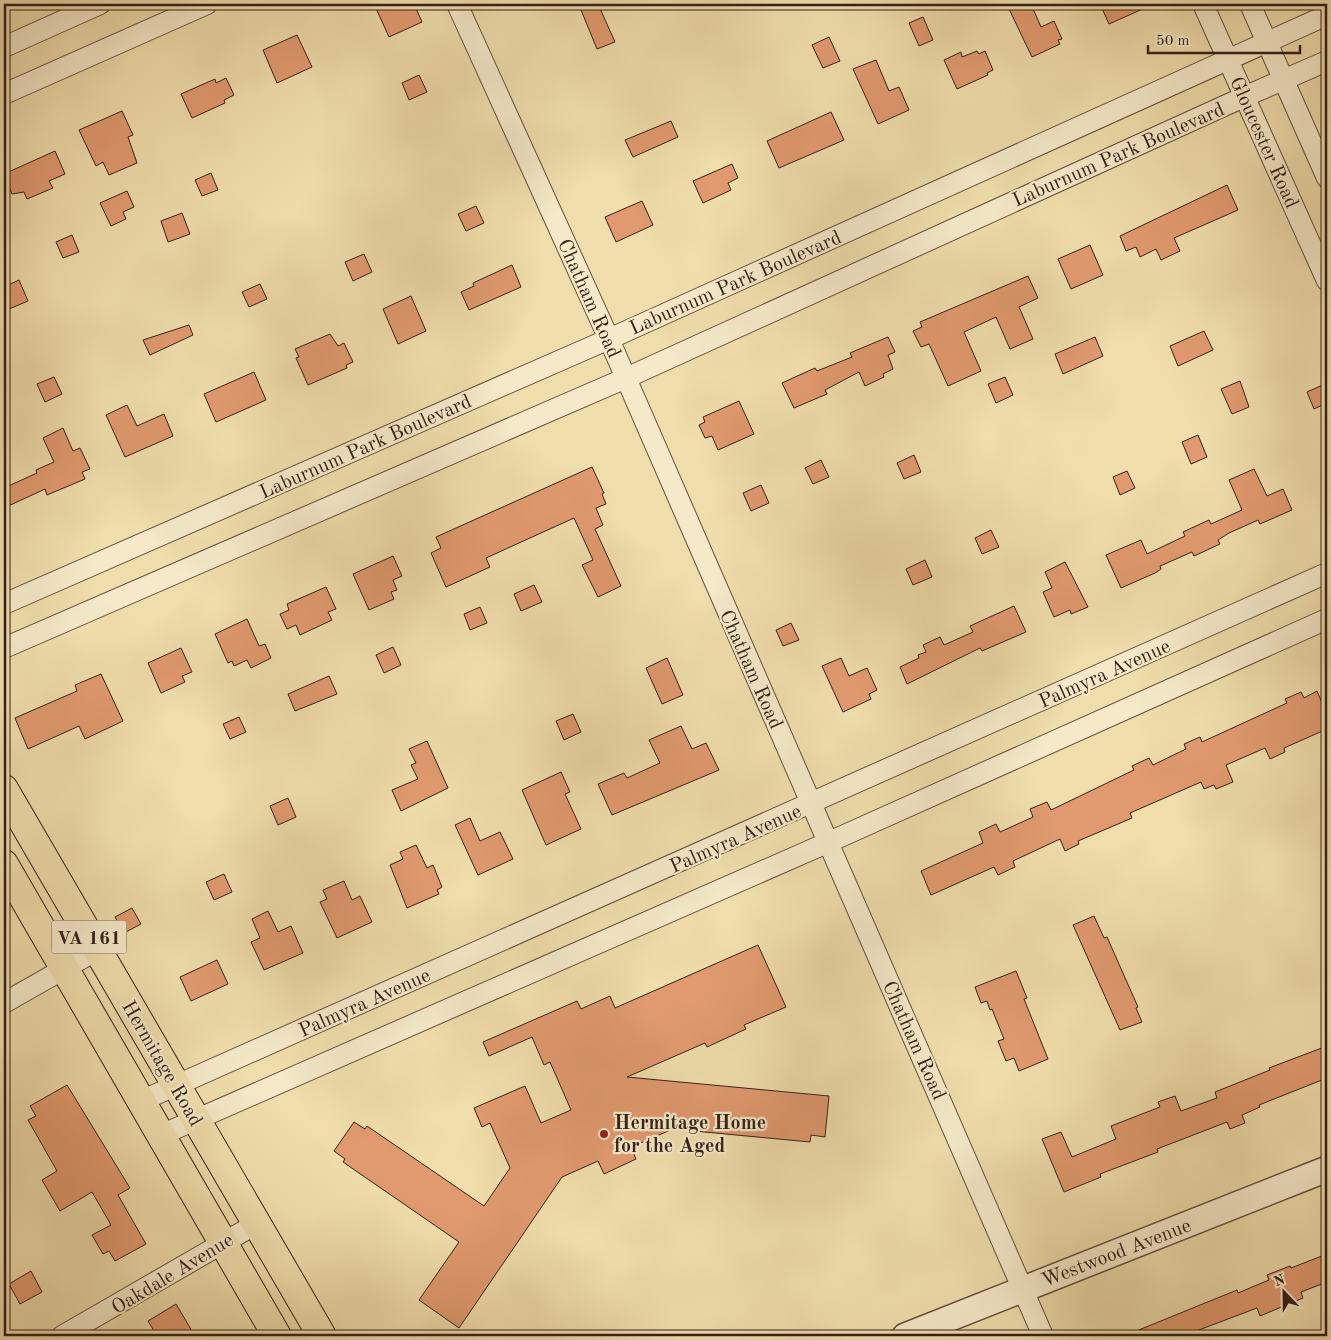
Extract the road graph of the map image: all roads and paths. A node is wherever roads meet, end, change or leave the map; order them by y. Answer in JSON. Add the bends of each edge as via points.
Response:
{"nodes":[{"id":1,"x":100,"y":4,"type":"edge"},
{"id":2,"x":207,"y":4,"type":"edge"},
{"id":3,"x":457,"y":4,"type":"edge"},
{"id":4,"x":1203,"y":4,"type":"edge"},
{"id":5,"x":1250,"y":4,"type":"edge"},
{"id":6,"x":1327,"y":15,"type":"edge"},
{"id":7,"x":1266,"y":42,"type":"junction"},
{"id":8,"x":4,"y":47,"type":"edge"},
{"id":9,"x":1228,"y":59,"type":"junction"},
{"id":10,"x":1327,"y":61,"type":"edge"},
{"id":11,"x":1284,"y":80,"type":"junction"},
{"id":12,"x":4,"y":94,"type":"edge"},
{"id":13,"x":1246,"y":96,"type":"junction"},
{"id":14,"x":1327,"y":178,"type":"edge"},
{"id":15,"x":1327,"y":281,"type":"edge"},
{"id":16,"x":609,"y":339,"type":"junction"},
{"id":17,"x":626,"y":378,"type":"junction"},
{"id":18,"x":1327,"y":573,"type":"edge"},
{"id":19,"x":4,"y":604,"type":"edge"},
{"id":20,"x":1327,"y":619,"type":"edge"},
{"id":21,"x":4,"y":648,"type":"edge"},
{"id":22,"x":4,"y":790,"type":"edge"},
{"id":23,"x":812,"y":804,"type":"junction"},
{"id":24,"x":829,"y":842,"type":"junction"},
{"id":25,"x":4,"y":864,"type":"edge"},
{"id":26,"x":97,"y":950,"type":"junction"},
{"id":27,"x":64,"y":969,"type":"junction"},
{"id":28,"x":4,"y":1004,"type":"edge"},
{"id":29,"x":175,"y":1085,"type":"junction"},
{"id":30,"x":141,"y":1100,"type":"junction"},
{"id":31,"x":196,"y":1120,"type":"junction"},
{"id":32,"x":161,"y":1136,"type":"junction"},
{"id":33,"x":1327,"y":1169,"type":"edge"},
{"id":34,"x":256,"y":1224,"type":"junction"},
{"id":35,"x":223,"y":1242,"type":"junction"},
{"id":36,"x":1023,"y":1289,"type":"junction"},
{"id":37,"x":62,"y":1336,"type":"edge"},
{"id":38,"x":277,"y":1336,"type":"edge"},
{"id":39,"x":322,"y":1336,"type":"edge"},
{"id":40,"x":905,"y":1336,"type":"edge"},
{"id":41,"x":1043,"y":1336,"type":"edge"}],
"edges":[{"from":1,"to":8,"type":"street"},
{"from":2,"to":12,"type":"street"},
{"from":3,"to":16,"type":"street","name":"Chatham Road"},
{"from":4,"to":9,"type":"street","name":"Gloucester Road"},
{"from":5,"to":7,"type":"street"},
{"from":6,"to":7,"type":"street","name":"Laburnum Park Boulevard"},
{"from":7,"to":9,"type":"street","name":"Laburnum Park Boulevard"},
{"from":7,"to":11,"type":"street"},
{"from":9,"to":13,"type":"street","name":"Gloucester Road"},
{"from":9,"to":16,"type":"street","name":"Laburnum Park Boulevard"},
{"from":10,"to":11,"type":"street","name":"Laburnum Park Boulevard"},
{"from":11,"to":13,"type":"street","name":"Laburnum Park Boulevard"},
{"from":11,"to":14,"type":"street"},
{"from":13,"to":15,"type":"street","name":"Gloucester Road"},
{"from":13,"to":17,"type":"street","name":"Laburnum Park Boulevard"},
{"from":16,"to":17,"type":"street","name":"Chatham Road"},
{"from":16,"to":19,"type":"street","name":"Laburnum Park Boulevard"},
{"from":17,"to":21,"type":"street","name":"Laburnum Park Boulevard"},
{"from":17,"to":23,"type":"street","name":"Chatham Road"},
{"from":18,"to":23,"type":"street","name":"Palmyra Avenue"},
{"from":20,"to":24,"type":"street","name":"Palmyra Avenue"},
{"from":22,"to":26,"type":"main road","name":"Hermitage Road","number":"VA 161"},
{"from":23,"to":24,"type":"street","name":"Chatham Road"},
{"from":23,"to":29,"type":"street","name":"Palmyra Avenue"},
{"from":24,"to":31,"type":"street","name":"Palmyra Avenue"},
{"from":24,"to":36,"type":"street","name":"Chatham Road"},
{"from":25,"to":27,"type":"main road","name":"Hermitage Road","number":"VA 161"},
{"from":26,"to":27,"type":"street"},
{"from":26,"to":29,"type":"main road","name":"Hermitage Road","number":"VA 161"},
{"from":27,"to":28,"type":"street"},
{"from":27,"to":30,"type":"main road","name":"Hermitage Road","number":"VA 161"},
{"from":29,"to":30,"type":"street","name":"Palmyra Avenue"},
{"from":29,"to":31,"type":"main road","name":"Hermitage Road","number":"VA 161"},
{"from":30,"to":32,"type":"main road","name":"Hermitage Road","number":"VA 161"},
{"from":31,"to":32,"type":"street","name":"Palmyra Avenue"},
{"from":31,"to":34,"type":"main road","name":"Hermitage Road","number":"VA 161"},
{"from":32,"to":35,"type":"main road","name":"Hermitage Road","number":"VA 161"},
{"from":33,"to":36,"type":"street","name":"Westwood Avenue"},
{"from":34,"to":35,"type":"street","name":"Oakdale Avenue"},
{"from":34,"to":39,"type":"main road","name":"Hermitage Road","number":"VA 161"},
{"from":35,"to":37,"type":"street","name":"Oakdale Avenue"},
{"from":35,"to":38,"type":"main road","name":"Hermitage Road","number":"VA 161"},
{"from":36,"to":40,"type":"street","name":"Westwood Avenue"},
{"from":36,"to":41,"type":"street","name":"Chatham Road"}]}
